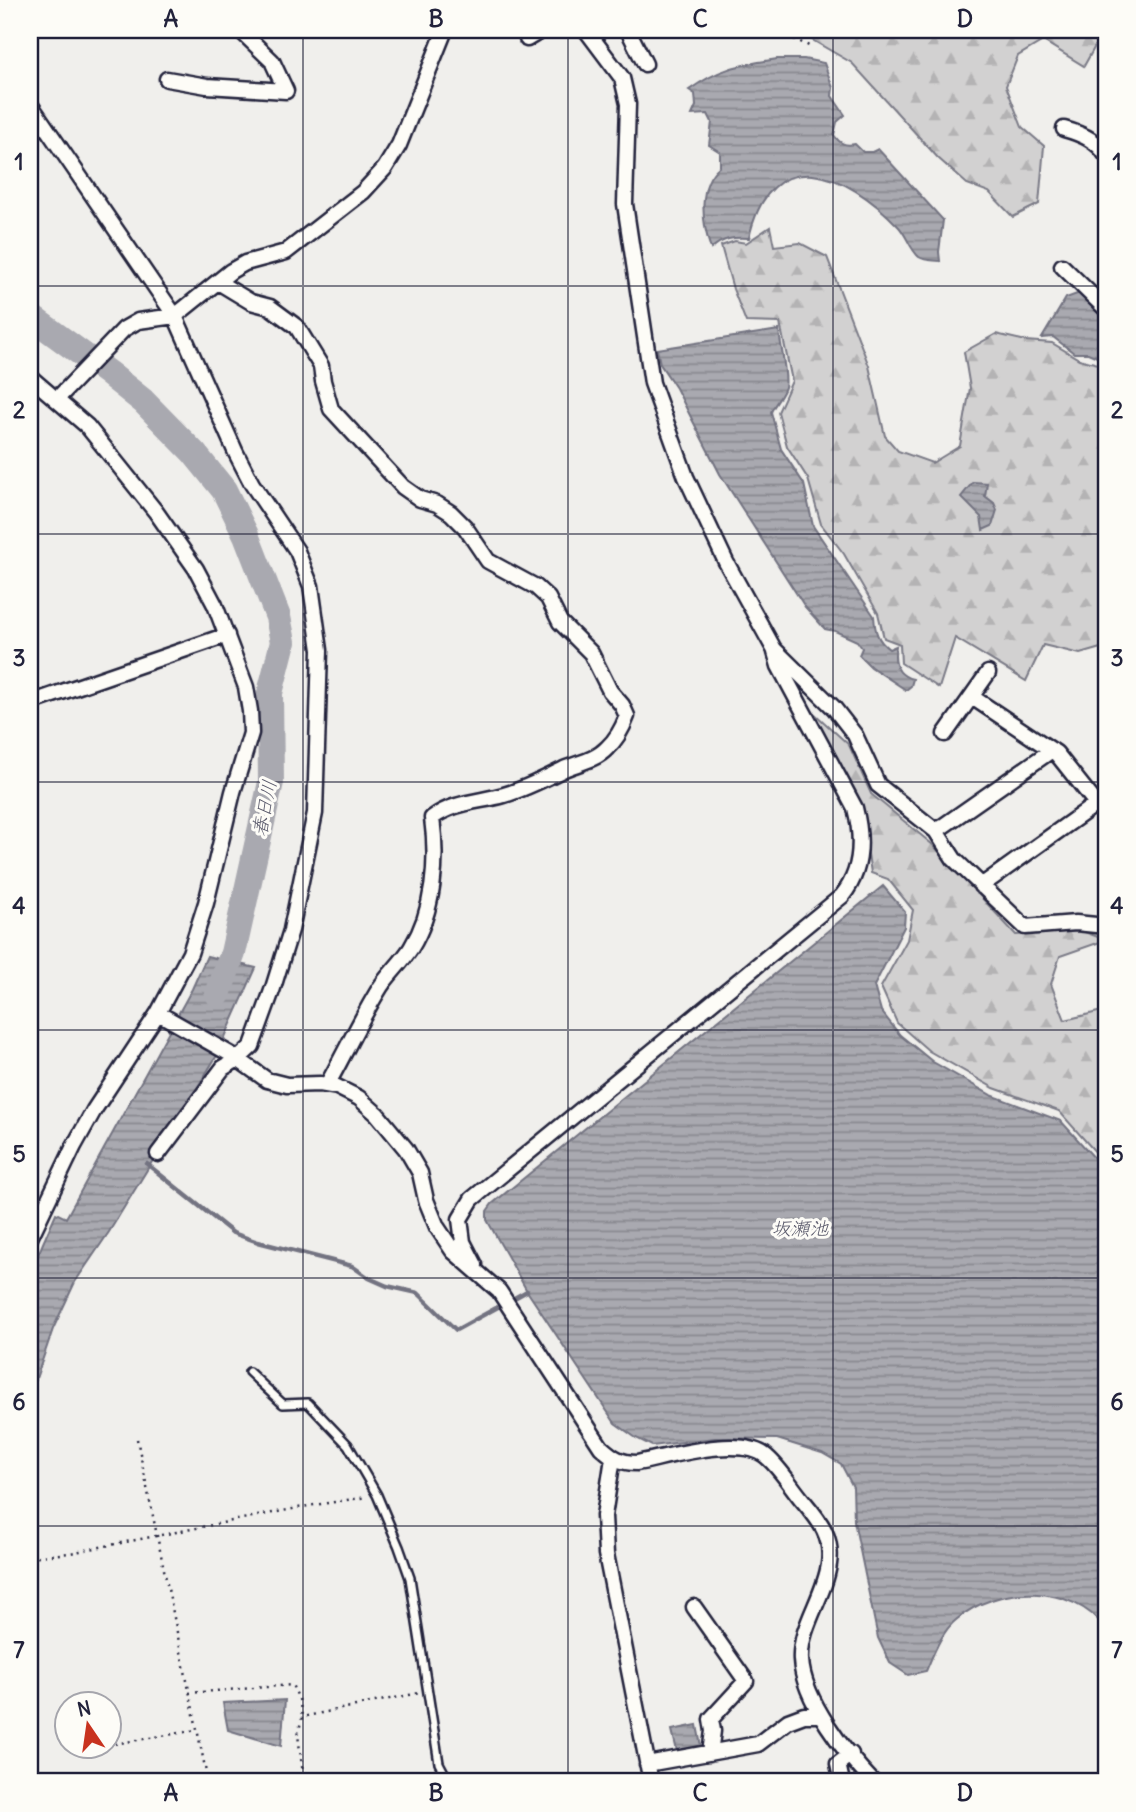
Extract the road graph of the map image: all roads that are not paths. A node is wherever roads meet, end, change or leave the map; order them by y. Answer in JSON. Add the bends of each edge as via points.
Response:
{"nodes":[{"id":1,"x":240,"y":30,"type":"edge"},
{"id":2,"x":445,"y":30,"type":"edge"},
{"id":3,"x":542,"y":30,"type":"edge"},
{"id":4,"x":586,"y":30,"type":"edge"},
{"id":5,"x":628,"y":30,"type":"edge"},
{"id":6,"x":527,"y":39,"type":"dead end"},
{"id":7,"x":645,"y":64,"type":"dead end"},
{"id":8,"x":167,"y":79,"type":"dead end"},
{"id":9,"x":30,"y":104,"type":"edge"},
{"id":10,"x":1064,"y":129,"type":"dead end"},
{"id":11,"x":1105,"y":150,"type":"edge"},
{"id":12,"x":1062,"y":266,"type":"dead end"},
{"id":13,"x":218,"y":282,"type":"junction"},
{"id":14,"x":1106,"y":309,"type":"edge"},
{"id":15,"x":175,"y":316,"type":"junction"},
{"id":16,"x":30,"y":377,"type":"edge"},
{"id":17,"x":57,"y":399,"type":"junction"},
{"id":18,"x":227,"y":635,"type":"junction"},
{"id":19,"x":774,"y":649,"type":"junction"},
{"id":20,"x":988,"y":673,"type":"dead end"},
{"id":21,"x":972,"y":697,"type":"junction"},
{"id":22,"x":30,"y":703,"type":"edge"},
{"id":23,"x":945,"y":734,"type":"dead end"},
{"id":24,"x":1052,"y":750,"type":"junction"},
{"id":25,"x":1096,"y":804,"type":"junction"},
{"id":26,"x":1106,"y":816,"type":"edge"},
{"id":27,"x":936,"y":831,"type":"junction"},
{"id":28,"x":981,"y":886,"type":"junction"},
{"id":29,"x":1106,"y":926,"type":"edge"},
{"id":30,"x":161,"y":1015,"type":"junction"},
{"id":31,"x":235,"y":1057,"type":"junction"},
{"id":32,"x":327,"y":1086,"type":"junction"},
{"id":33,"x":158,"y":1154,"type":"dead end"},
{"id":34,"x":30,"y":1238,"type":"edge"},
{"id":35,"x":479,"y":1273,"type":"junction"},
{"id":36,"x":249,"y":1372,"type":"dead end"},
{"id":37,"x":613,"y":1458,"type":"junction"},
{"id":38,"x":694,"y":1607,"type":"dead end"},
{"id":39,"x":821,"y":1715,"type":"junction"},
{"id":40,"x":710,"y":1753,"type":"junction"},
{"id":41,"x":850,"y":1755,"type":"junction"},
{"id":42,"x":647,"y":1764,"type":"junction"},
{"id":43,"x":449,"y":1782,"type":"edge"},
{"id":44,"x":651,"y":1782,"type":"edge"},
{"id":45,"x":842,"y":1782,"type":"edge"},
{"id":46,"x":873,"y":1782,"type":"edge"}],
"edges":[{"from":1,"to":8,"type":"street","via":[[272,61],[286,91]]},
{"from":2,"to":13,"type":"street","via":[[385,168],[363,192],[286,252],[245,263]]},
{"from":3,"to":6,"type":"street"},
{"from":4,"to":19,"type":"street","via":[[622,78],[628,104],[625,204],[652,383],[686,477]]},
{"from":5,"to":7,"type":"street"},
{"from":9,"to":15,"type":"street"},
{"from":10,"to":11,"type":"street"},
{"from":12,"to":14,"type":"street"},
{"from":13,"to":15,"type":"street"},
{"from":13,"to":32,"type":"street","via":[[251,302],[270,307],[298,327],[321,366],[331,409],[403,487],[451,513],[488,561],[537,587],[548,598],[560,622],[591,653],[627,716],[607,749],[585,762],[532,786],[454,806],[432,818],[436,843],[425,917]]},
{"from":15,"to":17,"type":"street","via":[[138,321],[124,330]]},
{"from":15,"to":31,"type":"street","via":[[252,484],[297,551],[311,586],[320,650],[315,813],[291,930],[252,1046]]},
{"from":16,"to":17,"type":"street"},
{"from":17,"to":18,"type":"street","via":[[87,426],[156,512],[196,569]]},
{"from":18,"to":22,"type":"street"},
{"from":18,"to":30,"type":"street","via":[[246,687],[251,733],[198,930]]},
{"from":19,"to":27,"type":"street","via":[[855,735],[878,785]]},
{"from":19,"to":35,"type":"street","via":[[855,808],[861,832],[854,878],[842,896],[472,1199],[460,1219],[464,1242]]},
{"from":20,"to":21,"type":"street"},
{"from":21,"to":23,"type":"street"},
{"from":21,"to":24,"type":"street"},
{"from":24,"to":25,"type":"street"},
{"from":24,"to":27,"type":"street"},
{"from":25,"to":26,"type":"street"},
{"from":25,"to":28,"type":"street"},
{"from":27,"to":28,"type":"street","via":[[954,859]]},
{"from":28,"to":29,"type":"street","via":[[1025,927]]},
{"from":30,"to":31,"type":"street"},
{"from":30,"to":34,"type":"street","via":[[94,1111]]},
{"from":31,"to":32,"type":"street","via":[[267,1080]]},
{"from":31,"to":33,"type":"street"},
{"from":32,"to":35,"type":"street","via":[[359,1098],[406,1149],[420,1173],[437,1227],[453,1251]]},
{"from":35,"to":37,"type":"street","via":[[499,1291],[601,1447]]},
{"from":36,"to":43,"type":"lane","via":[[283,1404],[308,1403],[348,1445],[377,1495],[410,1578],[439,1763]]},
{"from":37,"to":39,"type":"street","via":[[638,1462],[746,1447],[766,1455],[823,1526],[829,1541],[830,1562],[801,1659],[804,1680]]},
{"from":37,"to":42,"type":"street","via":[[604,1516],[606,1554]]},
{"from":38,"to":40,"type":"street","via":[[746,1681],[711,1719]]},
{"from":39,"to":40,"type":"street","via":[[788,1721],[758,1744]]},
{"from":39,"to":41,"type":"street"},
{"from":40,"to":42,"type":"street"},
{"from":41,"to":45,"type":"street","via":[[838,1764]]},
{"from":41,"to":46,"type":"street"},
{"from":42,"to":44,"type":"street"}]}
